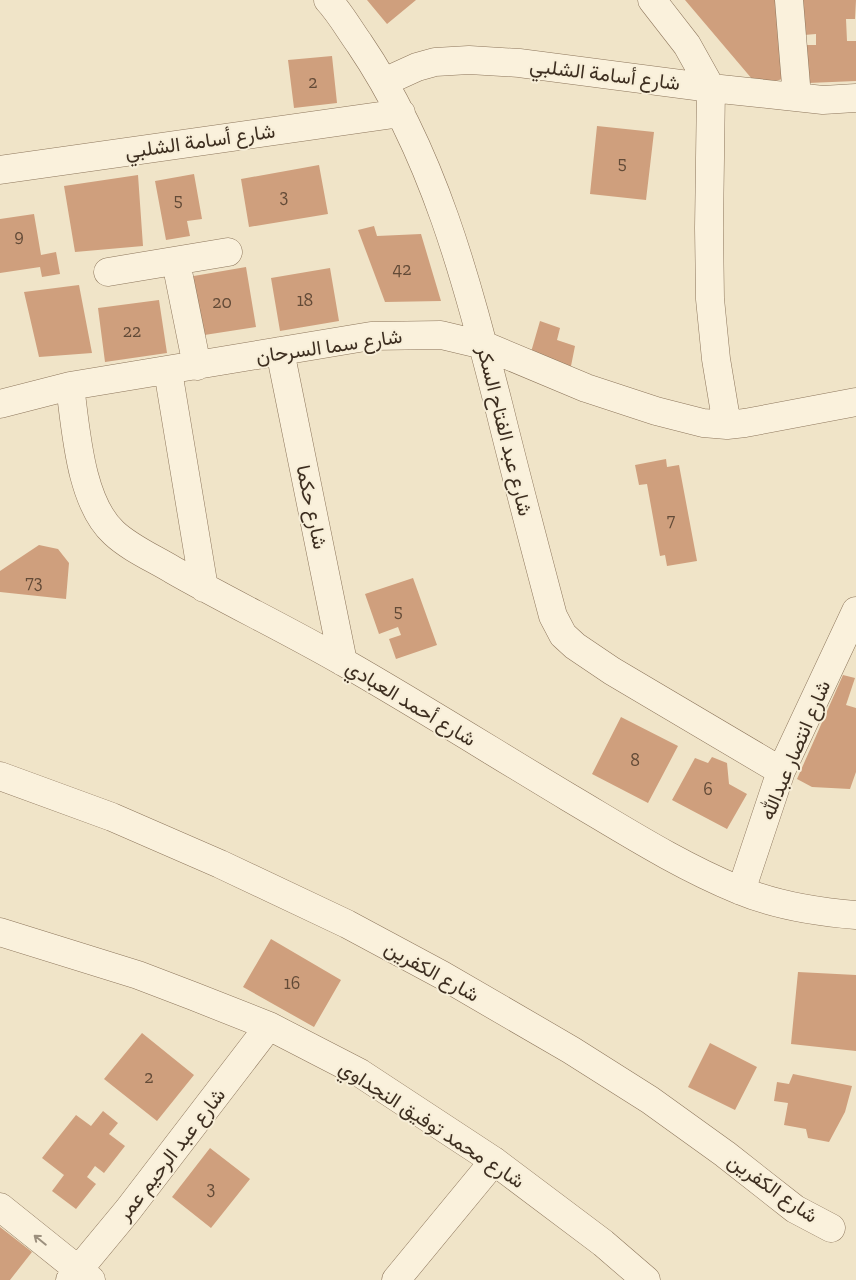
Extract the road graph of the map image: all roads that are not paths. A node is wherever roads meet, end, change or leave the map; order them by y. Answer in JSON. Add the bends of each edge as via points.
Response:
{"nodes":[{"id":1,"x":652,"y":0,"type":"edge"},
{"id":2,"x":789,"y":0,"type":"edge"},
{"id":3,"x":332,"y":1,"type":"edge"},
{"id":4,"x":384,"y":82,"type":"junction"},
{"id":5,"x":711,"y":88,"type":"junction"},
{"id":6,"x":797,"y":97,"type":"junction"},
{"id":7,"x":856,"y":98,"type":"edge"},
{"id":8,"x":401,"y":113,"type":"junction"},
{"id":9,"x":0,"y":170,"type":"edge"},
{"id":10,"x":228,"y":252,"type":"dead end"},
{"id":11,"x":176,"y":262,"type":"junction"},
{"id":12,"x":108,"y":272,"type":"dead end"},
{"id":13,"x":483,"y":344,"type":"junction"},
{"id":14,"x":280,"y":351,"type":"junction"},
{"id":15,"x":197,"y":366,"type":"junction"},
{"id":16,"x":168,"y":371,"type":"junction"},
{"id":17,"x":70,"y":386,"type":"junction"},
{"id":18,"x":856,"y":402,"type":"edge"},
{"id":19,"x":0,"y":404,"type":"edge"},
{"id":20,"x":727,"y":425,"type":"junction"},
{"id":21,"x":204,"y":588,"type":"junction"},
{"id":22,"x":856,"y":611,"type":"edge"},
{"id":23,"x":343,"y":662,"type":"junction"},
{"id":24,"x":781,"y":771,"type":"junction"},
{"id":25,"x":0,"y":776,"type":"edge"},
{"id":26,"x":741,"y":891,"type":"junction"},
{"id":27,"x":856,"y":915,"type":"edge"},
{"id":28,"x":0,"y":932,"type":"edge"},
{"id":29,"x":269,"y":1026,"type":"junction"},
{"id":30,"x":494,"y":1161,"type":"junction"},
{"id":31,"x":0,"y":1207,"type":"edge"},
{"id":32,"x":831,"y":1228,"type":"dead end"},
{"id":33,"x":79,"y":1277,"type":"edge"},
{"id":34,"x":396,"y":1280,"type":"edge"},
{"id":35,"x":646,"y":1280,"type":"edge"}],
"edges":[{"from":1,"to":5,"type":"street","via":[[687,45]]},
{"from":2,"to":6,"type":"street"},
{"from":3,"to":4,"type":"street","name":"شارع عبد الفتاح السكر"},
{"from":4,"to":5,"type":"street","name":"شارع أسامة الشلبي","via":[[436,62],[469,60],[519,63]]},
{"from":4,"to":8,"type":"street","name":"شارع عبد الفتاح السكر"},
{"from":5,"to":6,"type":"street","name":"شارع أسامة الشلبي"},
{"from":5,"to":20,"type":"street","via":[[710,298]]},
{"from":6,"to":7,"type":"street","via":[[824,100]]},
{"from":8,"to":9,"type":"street","name":"شارع أسامة الشلبي"},
{"from":8,"to":13,"type":"street","name":"شارع عبد الفتاح السكر","via":[[452,235]]},
{"from":10,"to":11,"type":"street"},
{"from":11,"to":12,"type":"street"},
{"from":11,"to":15,"type":"street"},
{"from":13,"to":14,"type":"street","name":"شارع سما السرحان","via":[[441,336],[371,336]]},
{"from":13,"to":20,"type":"street","name":"شارع سما السرحان","via":[[586,388],[656,411],[702,423]]},
{"from":13,"to":24,"type":"street","name":"شارع عبد الفتاح السكر","via":[[553,616],[563,635],[612,671]]},
{"from":14,"to":15,"type":"street","name":"شارع سما السرحان"},
{"from":14,"to":23,"type":"street","name":"شارع حكما"},
{"from":15,"to":16,"type":"street","name":"شارع سما السرحان"},
{"from":16,"to":17,"type":"street","name":"شارع سما السرحان"},
{"from":16,"to":21,"type":"street"},
{"from":17,"to":19,"type":"street","name":"شارع سما السرحان"},
{"from":17,"to":21,"type":"street","name":"شارع أحمد العبادي","via":[[80,456],[98,512],[128,544]]},
{"from":18,"to":20,"type":"street","name":"شارع سما السرحان"},
{"from":21,"to":23,"type":"street","name":"شارع أحمد العبادي"},
{"from":22,"to":24,"type":"street","name":"شارع انتصار عبدالله"},
{"from":23,"to":26,"type":"street","name":"شارع أحمد العبادي","via":[[676,861]]},
{"from":24,"to":26,"type":"street","name":"شارع انتصار عبدالله"},
{"from":25,"to":32,"type":"street","name":"شارع الكفرين","via":[[112,817],[347,924],[571,1050],[642,1095],[795,1209]]},
{"from":26,"to":27,"type":"street","name":"شارع أحمد العبادي","via":[[829,913]]},
{"from":28,"to":29,"type":"street","name":"شارع محمد توفيق النجداوي","via":[[138,975]]},
{"from":29,"to":30,"type":"street","name":"شارع محمد توفيق النجداوي","via":[[360,1073]]},
{"from":29,"to":33,"type":"street","name":"شارع عبد الرحيم عمر"},
{"from":30,"to":34,"type":"street"},
{"from":30,"to":35,"type":"street","name":"شارع محمد توفيق النجداوي","via":[[603,1243]]},
{"from":33,"to":31,"type":"street","one_way":true}]}
